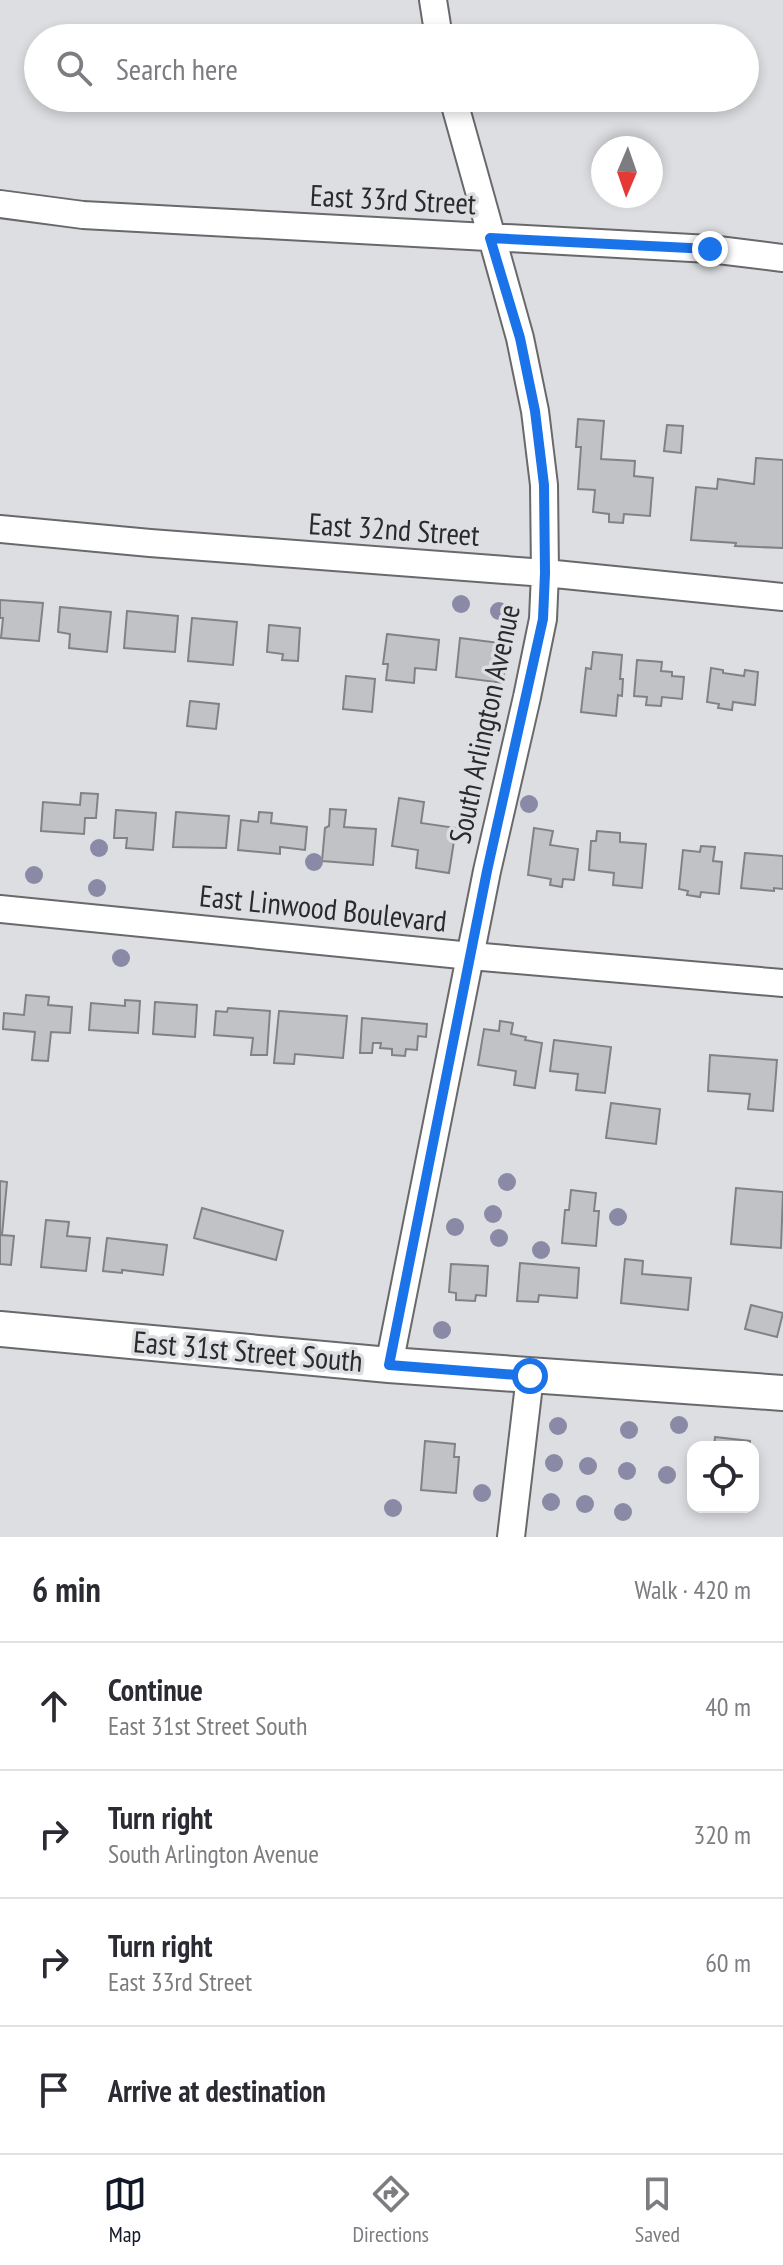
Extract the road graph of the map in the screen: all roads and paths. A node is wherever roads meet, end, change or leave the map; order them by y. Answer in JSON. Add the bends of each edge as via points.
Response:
{"nodes":[{"id":1,"x":433,"y":0,"type":"edge"},
{"id":2,"x":437,"y":24,"type":"edge"},
{"id":3,"x":457,"y":112,"type":"edge"},
{"id":4,"x":0,"y":204,"type":"edge"},
{"id":5,"x":490,"y":238,"type":"junction"},
{"id":6,"x":783,"y":258,"type":"edge"},
{"id":7,"x":0,"y":529,"type":"edge"},
{"id":8,"x":545,"y":573,"type":"junction"},
{"id":9,"x":783,"y":597,"type":"edge"},
{"id":10,"x":0,"y":909,"type":"edge"},
{"id":11,"x":471,"y":956,"type":"junction"},
{"id":12,"x":783,"y":983,"type":"edge"},
{"id":13,"x":0,"y":1329,"type":"edge"},
{"id":14,"x":389,"y":1365,"type":"junction"},
{"id":15,"x":530,"y":1376,"type":"junction"},
{"id":16,"x":783,"y":1393,"type":"edge"},
{"id":17,"x":511,"y":1537,"type":"edge"}],
"edges":[{"from":1,"to":2,"type":"street"},
{"from":3,"to":5,"type":"street","name":"South Arlington Avenue"},
{"from":4,"to":5,"type":"street","name":"East 33rd Street","via":[[83,215]]},
{"from":5,"to":6,"type":"street","name":"East 33rd Street","via":[[710,249]]},
{"from":5,"to":8,"type":"street","name":"South Arlington Avenue","via":[[535,411],[544,485]]},
{"from":7,"to":8,"type":"street","name":"East 32nd Street"},
{"from":8,"to":9,"type":"street","name":"East 32nd Street"},
{"from":8,"to":11,"type":"street","name":"South Arlington Avenue","via":[[543,619]]},
{"from":10,"to":11,"type":"street","name":"East Linwood Boulevard"},
{"from":11,"to":12,"type":"street","name":"East Linwood Boulevard"},
{"from":11,"to":14,"type":"street","name":"South Arlington Avenue"},
{"from":13,"to":14,"type":"street","name":"East 31st Street South"},
{"from":14,"to":15,"type":"street","name":"East 31st Street South"},
{"from":15,"to":16,"type":"street","name":"East 31st Street South"},
{"from":15,"to":17,"type":"street"}]}
